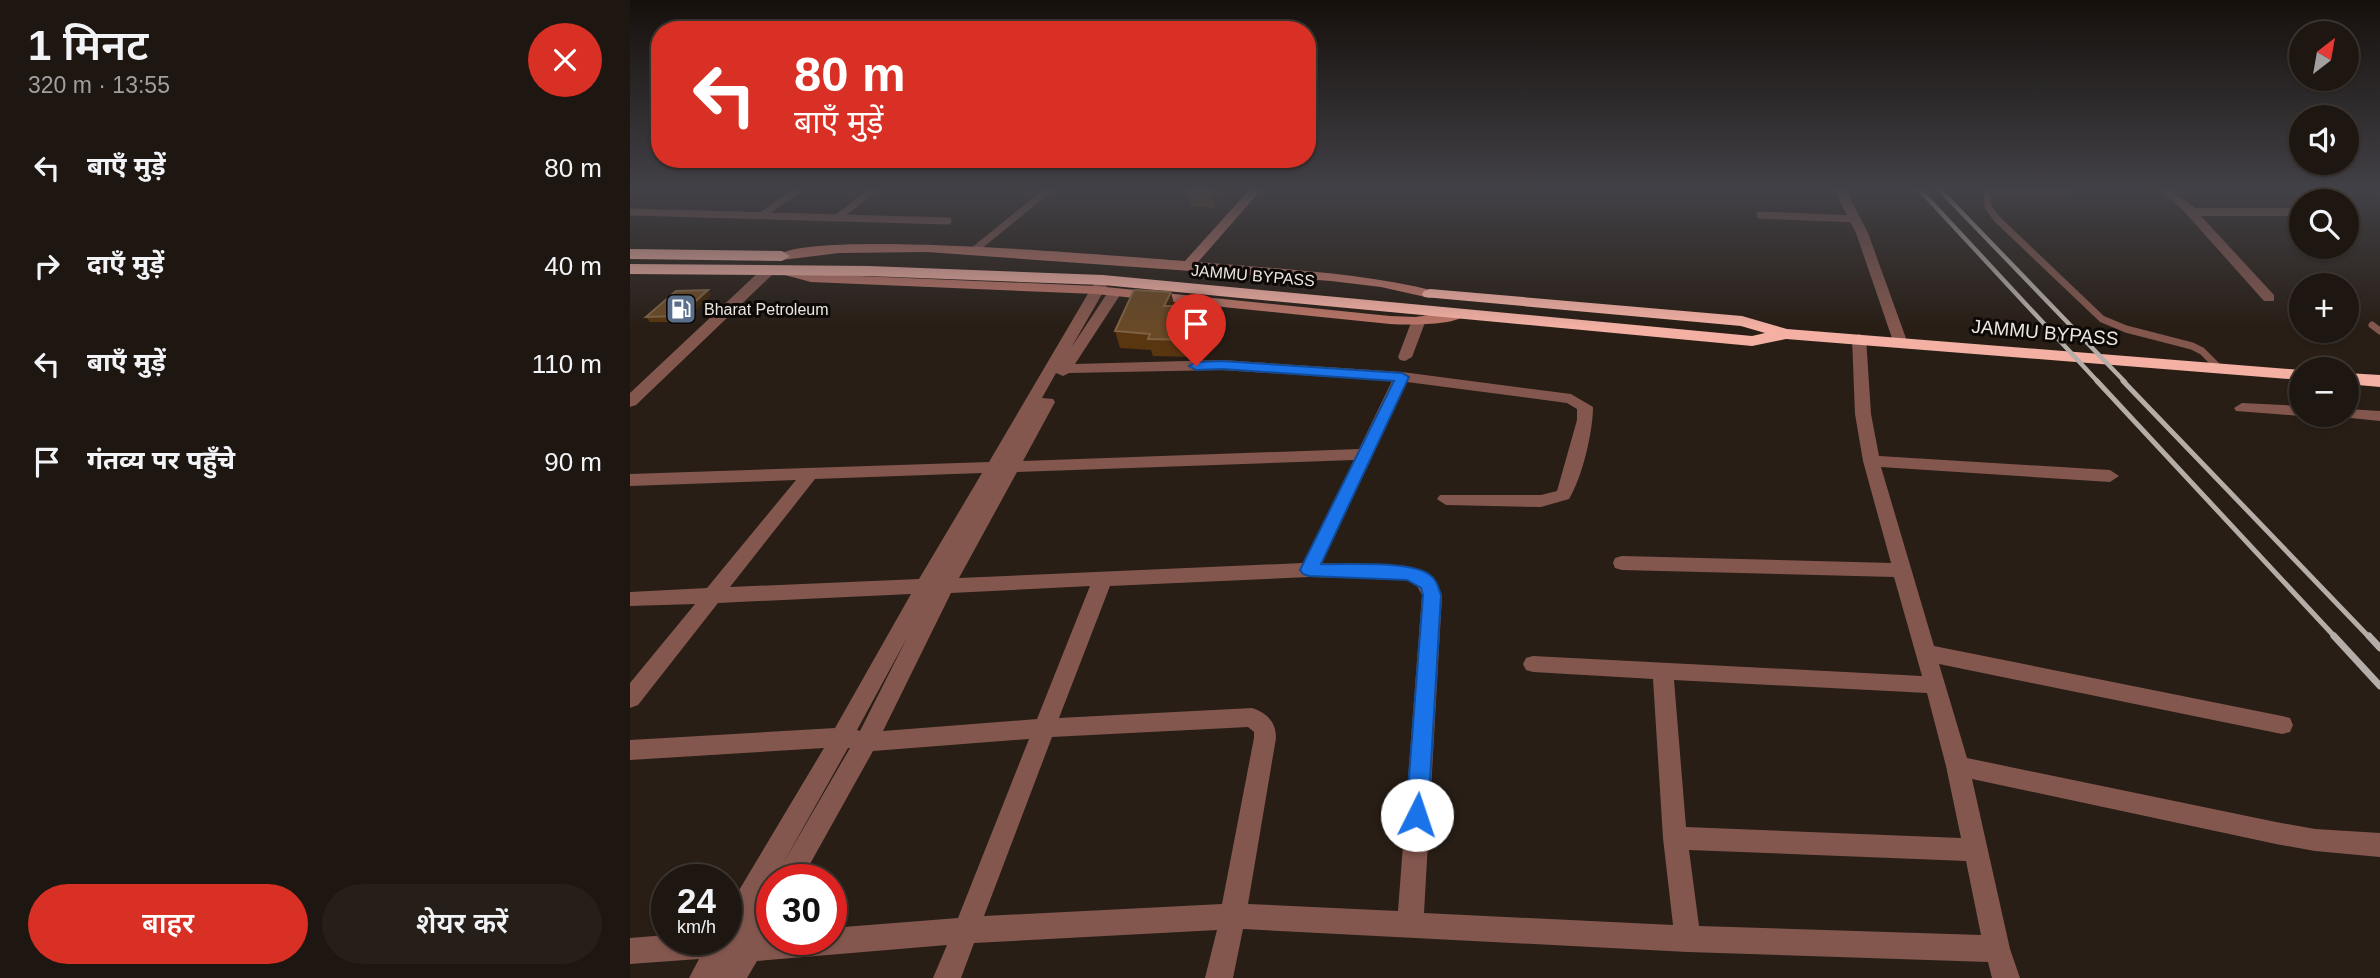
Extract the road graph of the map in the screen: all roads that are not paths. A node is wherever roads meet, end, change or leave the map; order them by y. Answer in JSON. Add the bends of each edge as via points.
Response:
{"nodes":[{"id":1,"x":993,"y":236,"type":"edge"},
{"id":2,"x":1215,"y":236,"type":"edge"},
{"id":3,"x":1860,"y":236,"type":"edge"},
{"id":4,"x":2014,"y":236,"type":"edge"},
{"id":5,"x":2212,"y":236,"type":"edge"},
{"id":6,"x":973,"y":251,"type":"junction"},
{"id":7,"x":630,"y":254,"type":"edge"},
{"id":8,"x":784,"y":263,"type":"junction"},
{"id":9,"x":1189,"y":265,"type":"junction"},
{"id":10,"x":630,"y":269,"type":"edge"},
{"id":11,"x":768,"y":271,"type":"junction"},
{"id":12,"x":1105,"y":287,"type":"junction"},
{"id":13,"x":1430,"y":293,"type":"joint"},
{"id":14,"x":2269,"y":299,"type":"dead end"},
{"id":15,"x":1461,"y":314,"type":"junction"},
{"id":16,"x":1419,"y":320,"type":"junction"},
{"id":17,"x":2372,"y":325,"type":"dead end"},
{"id":18,"x":2380,"y":331,"type":"edge"},
{"id":19,"x":1786,"y":334,"type":"junction"},
{"id":20,"x":1860,"y":338,"type":"junction"},
{"id":21,"x":1900,"y":341,"type":"junction"},
{"id":22,"x":1405,"y":357,"type":"dead end"},
{"id":23,"x":2218,"y":367,"type":"junction"},
{"id":24,"x":1058,"y":369,"type":"junction"},
{"id":25,"x":2289,"y":374,"type":"edge"},
{"id":26,"x":1402,"y":377,"type":"junction"},
{"id":27,"x":2359,"y":380,"type":"edge"},
{"id":28,"x":2380,"y":382,"type":"edge"},
{"id":29,"x":630,"y":402,"type":"edge"},
{"id":30,"x":2242,"y":408,"type":"dead end"},
{"id":31,"x":2289,"y":410,"type":"edge"},
{"id":32,"x":2359,"y":415,"type":"edge"},
{"id":33,"x":2380,"y":416,"type":"edge"},
{"id":34,"x":1366,"y":454,"type":"junction"},
{"id":35,"x":1871,"y":461,"type":"junction"},
{"id":36,"x":1003,"y":467,"type":"junction"},
{"id":37,"x":810,"y":474,"type":"junction"},
{"id":38,"x":2110,"y":476,"type":"dead end"},
{"id":39,"x":637,"y":480,"type":"edge"},
{"id":40,"x":630,"y":494,"type":"edge"},
{"id":41,"x":1446,"y":499,"type":"dead end"},
{"id":42,"x":1622,"y":564,"type":"dead end"},
{"id":43,"x":1309,"y":570,"type":"junction"},
{"id":44,"x":1903,"y":570,"type":"junction"},
{"id":45,"x":1102,"y":580,"type":"junction"},
{"id":46,"x":945,"y":587,"type":"junction"},
{"id":47,"x":924,"y":588,"type":"junction"},
{"id":48,"x":712,"y":596,"type":"junction"},
{"id":49,"x":630,"y":599,"type":"edge"},
{"id":50,"x":1927,"y":653,"type":"junction"},
{"id":51,"x":1533,"y":664,"type":"dead end"},
{"id":52,"x":1663,"y":670,"type":"junction"},
{"id":53,"x":1933,"y":685,"type":"junction"},
{"id":54,"x":630,"y":699,"type":"edge"},
{"id":55,"x":2282,"y":725,"type":"dead end"},
{"id":56,"x":1044,"y":728,"type":"junction"},
{"id":57,"x":842,"y":737,"type":"junction"},
{"id":58,"x":866,"y":742,"type":"junction"},
{"id":59,"x":630,"y":751,"type":"edge"},
{"id":60,"x":1958,"y":766,"type":"junction"},
{"id":61,"x":1675,"y":838,"type":"junction"},
{"id":62,"x":2380,"y":845,"type":"edge"},
{"id":63,"x":1976,"y":850,"type":"junction"},
{"id":64,"x":796,"y":864,"type":"edge"},
{"id":65,"x":1233,"y":916,"type":"junction"},
{"id":66,"x":756,"y":921,"type":"edge"},
{"id":67,"x":742,"y":922,"type":"edge"},
{"id":68,"x":1410,"y":925,"type":"junction"},
{"id":69,"x":966,"y":930,"type":"junction"},
{"id":70,"x":742,"y":933,"type":"edge"},
{"id":71,"x":1688,"y":939,"type":"junction"},
{"id":72,"x":742,"y":941,"type":"edge"},
{"id":73,"x":651,"y":949,"type":"edge"},
{"id":74,"x":1997,"y":949,"type":"junction"},
{"id":75,"x":630,"y":951,"type":"edge"},
{"id":76,"x":721,"y":955,"type":"edge"},
{"id":77,"x":731,"y":955,"type":"edge"},
{"id":78,"x":703,"y":978,"type":"edge"},
{"id":79,"x":732,"y":978,"type":"edge"},
{"id":80,"x":947,"y":978,"type":"edge"},
{"id":81,"x":1219,"y":978,"type":"edge"},
{"id":82,"x":2007,"y":978,"type":"edge"}],
"edges":[{"from":1,"to":6,"type":"lane"},
{"from":2,"to":9,"type":"street"},
{"from":3,"to":21,"type":"street"},
{"from":4,"to":23,"type":"lane","via":[[2102,319],[2192,346]]},
{"from":5,"to":14,"type":"street"},
{"from":6,"to":8,"type":"street","via":[[827,248]]},
{"from":6,"to":9,"type":"street"},
{"from":7,"to":8,"type":"highway","name":"JAMMU BYPASS"},
{"from":8,"to":11,"type":"highway","name":"JAMMU BYPASS"},
{"from":8,"to":12,"type":"highway","name":"JAMMU BYPASS"},
{"from":9,"to":13,"type":"street","via":[[1400,285]]},
{"from":10,"to":11,"type":"highway","name":"JAMMU BYPASS"},
{"from":11,"to":29,"type":"street"},
{"from":12,"to":15,"type":"highway","name":"JAMMU BYPASS"},
{"from":12,"to":16,"type":"street"},
{"from":12,"to":24,"type":"street"},
{"from":13,"to":19,"type":"highway","name":"JAMMU BYPASS","via":[[1742,321]]},
{"from":15,"to":16,"type":"street"},
{"from":15,"to":19,"type":"highway","name":"JAMMU BYPASS","via":[[1752,341]]},
{"from":16,"to":22,"type":"street"},
{"from":17,"to":18,"type":"lane"},
{"from":19,"to":20,"type":"highway","name":"JAMMU BYPASS"},
{"from":20,"to":21,"type":"highway","name":"JAMMU BYPASS"},
{"from":20,"to":35,"type":"street","via":[[1863,414]]},
{"from":21,"to":23,"type":"highway","name":"JAMMU BYPASS"},
{"from":23,"to":25,"type":"highway","name":"JAMMU BYPASS"},
{"from":24,"to":26,"type":"street","via":[[1222,365]]},
{"from":24,"to":36,"type":"street"},
{"from":26,"to":34,"type":"street"},
{"from":26,"to":41,"type":"street","via":[[1571,399],[1585,407],[1563,495],[1541,500]]},
{"from":27,"to":28,"type":"highway"},
{"from":30,"to":31,"type":"street"},
{"from":32,"to":33,"type":"street"},
{"from":34,"to":36,"type":"street"},
{"from":34,"to":43,"type":"street"},
{"from":35,"to":38,"type":"street"},
{"from":35,"to":44,"type":"street"},
{"from":36,"to":37,"type":"street"},
{"from":36,"to":46,"type":"street"},
{"from":36,"to":47,"type":"street"},
{"from":37,"to":39,"type":"street"},
{"from":37,"to":48,"type":"street"},
{"from":39,"to":40,"type":"street"},
{"from":42,"to":44,"type":"street"},
{"from":43,"to":45,"type":"street"},
{"from":43,"to":68,"type":"street","via":[[1408,573],[1422,578],[1432,595]]},
{"from":44,"to":50,"type":"street"},
{"from":45,"to":46,"type":"street"},
{"from":45,"to":56,"type":"street"},
{"from":46,"to":47,"type":"street"},
{"from":46,"to":58,"type":"street"},
{"from":47,"to":48,"type":"street"},
{"from":47,"to":57,"type":"street"},
{"from":48,"to":49,"type":"street"},
{"from":48,"to":54,"type":"street"},
{"from":50,"to":53,"type":"street"},
{"from":50,"to":55,"type":"street"},
{"from":51,"to":52,"type":"street"},
{"from":52,"to":53,"type":"street"},
{"from":52,"to":61,"type":"street"},
{"from":53,"to":60,"type":"street"},
{"from":56,"to":58,"type":"street"},
{"from":56,"to":65,"type":"street","via":[[1239,716],[1260,722],[1265,738]]},
{"from":56,"to":69,"type":"street"},
{"from":57,"to":58,"type":"street"},
{"from":57,"to":59,"type":"street"},
{"from":57,"to":67,"type":"street"},
{"from":58,"to":64,"type":"street"},
{"from":60,"to":62,"type":"street","via":[[2263,830]]},
{"from":60,"to":63,"type":"street"},
{"from":61,"to":63,"type":"street"},
{"from":61,"to":71,"type":"street"},
{"from":63,"to":74,"type":"street"},
{"from":65,"to":68,"type":"street"},
{"from":65,"to":69,"type":"street"},
{"from":65,"to":81,"type":"street"},
{"from":66,"to":70,"type":"street"},
{"from":68,"to":71,"type":"street"},
{"from":69,"to":72,"type":"street"},
{"from":69,"to":80,"type":"street"},
{"from":71,"to":74,"type":"street"},
{"from":73,"to":75,"type":"street"},
{"from":74,"to":82,"type":"street"},
{"from":76,"to":78,"type":"street"},
{"from":77,"to":79,"type":"street"}]}
